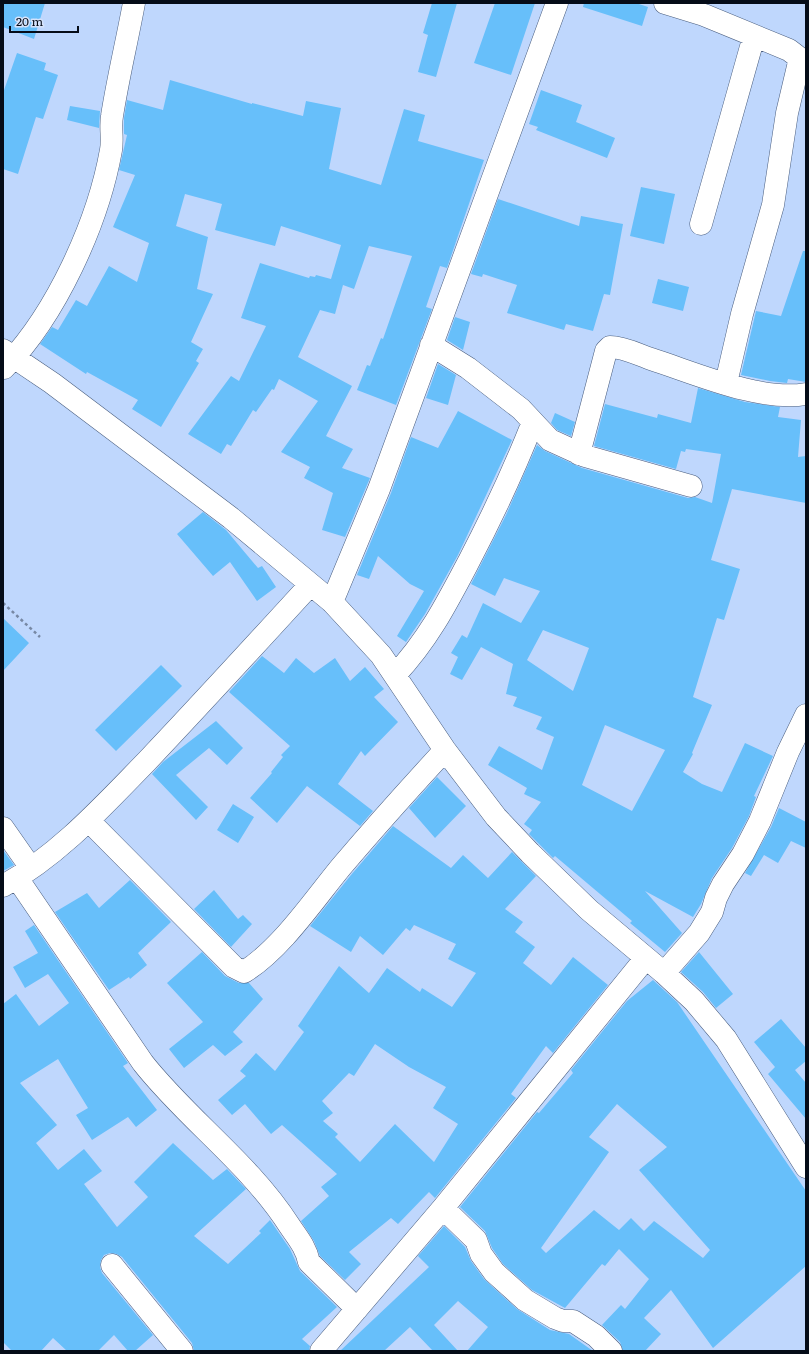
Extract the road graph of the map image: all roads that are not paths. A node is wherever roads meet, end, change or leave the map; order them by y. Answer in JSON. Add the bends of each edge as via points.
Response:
{"nodes":[{"id":1,"x":134,"y":3,"type":"edge"},
{"id":2,"x":557,"y":3,"type":"edge"},
{"id":3,"x":665,"y":3,"type":"edge"},
{"id":4,"x":754,"y":36,"type":"junction"},
{"id":5,"x":803,"y":60,"type":"edge"},
{"id":6,"x":701,"y":224,"type":"dead end"},
{"id":7,"x":431,"y":345,"type":"junction"},
{"id":8,"x":7,"y":359,"type":"edge"},
{"id":9,"x":726,"y":383,"type":"junction"},
{"id":10,"x":806,"y":394,"type":"edge"},
{"id":11,"x":533,"y":422,"type":"junction"},
{"id":12,"x":579,"y":454,"type":"junction"},
{"id":13,"x":691,"y":486,"type":"dead end"},
{"id":14,"x":310,"y":585,"type":"junction"},
{"id":15,"x":332,"y":602,"type":"junction"},
{"id":16,"x":395,"y":675,"type":"junction"},
{"id":17,"x":806,"y":715,"type":"edge"},
{"id":18,"x":445,"y":750,"type":"junction"},
{"id":19,"x":89,"y":821,"type":"junction"},
{"id":20,"x":3,"y":828,"type":"edge"},
{"id":21,"x":17,"y":878,"type":"edge"},
{"id":22,"x":645,"y":959,"type":"junction"},
{"id":23,"x":664,"y":973,"type":"junction"},
{"id":24,"x":803,"y":1154,"type":"edge"},
{"id":25,"x":443,"y":1208,"type":"junction"},
{"id":26,"x":112,"y":1265,"type":"dead end"},
{"id":27,"x":357,"y":1309,"type":"junction"},
{"id":28,"x":182,"y":1351,"type":"edge"},
{"id":29,"x":320,"y":1351,"type":"edge"},
{"id":30,"x":611,"y":1351,"type":"edge"}],
"edges":[{"from":1,"to":8,"type":"street","via":[[112,118],[111,148],[100,193],[77,256],[61,288],[44,318]]},
{"from":2,"to":7,"type":"street"},
{"from":3,"to":4,"type":"street","via":[[704,15]]},
{"from":4,"to":5,"type":"street","via":[[789,50]]},
{"from":4,"to":6,"type":"street"},
{"from":5,"to":9,"type":"street","via":[[787,113],[773,205],[742,314]]},
{"from":7,"to":11,"type":"street","via":[[468,368],[521,409]]},
{"from":7,"to":15,"type":"street","via":[[379,489]]},
{"from":8,"to":14,"type":"street","via":[[52,383],[231,518]]},
{"from":9,"to":10,"type":"street","via":[[776,395]]},
{"from":9,"to":12,"type":"street","via":[[610,347],[606,351]]},
{"from":11,"to":12,"type":"street","via":[[550,440]]},
{"from":11,"to":16,"type":"street","via":[[506,487],[440,618],[411,658]]},
{"from":12,"to":13,"type":"street"},
{"from":14,"to":15,"type":"street"},
{"from":14,"to":19,"type":"street","via":[[211,694]]},
{"from":15,"to":16,"type":"street","via":[[381,655]]},
{"from":16,"to":18,"type":"street"},
{"from":17,"to":23,"type":"street","via":[[760,822],[723,884],[712,912],[699,934]]},
{"from":18,"to":19,"type":"street","via":[[357,848],[277,944],[244,972],[234,967]]},
{"from":18,"to":22,"type":"street","via":[[496,817],[530,853],[588,910]]},
{"from":19,"to":21,"type":"street"},
{"from":20,"to":21,"type":"street"},
{"from":21,"to":27,"type":"street","via":[[160,1085],[243,1165],[281,1212],[307,1251],[309,1262]]},
{"from":22,"to":23,"type":"street"},
{"from":22,"to":25,"type":"street"},
{"from":23,"to":24,"type":"street","via":[[694,1001],[726,1039]]},
{"from":25,"to":27,"type":"street"},
{"from":25,"to":30,"type":"street","via":[[476,1240],[481,1254],[494,1272],[525,1300],[555,1318],[573,1321],[596,1336]]},
{"from":26,"to":28,"type":"street"},
{"from":27,"to":29,"type":"street"}]}
